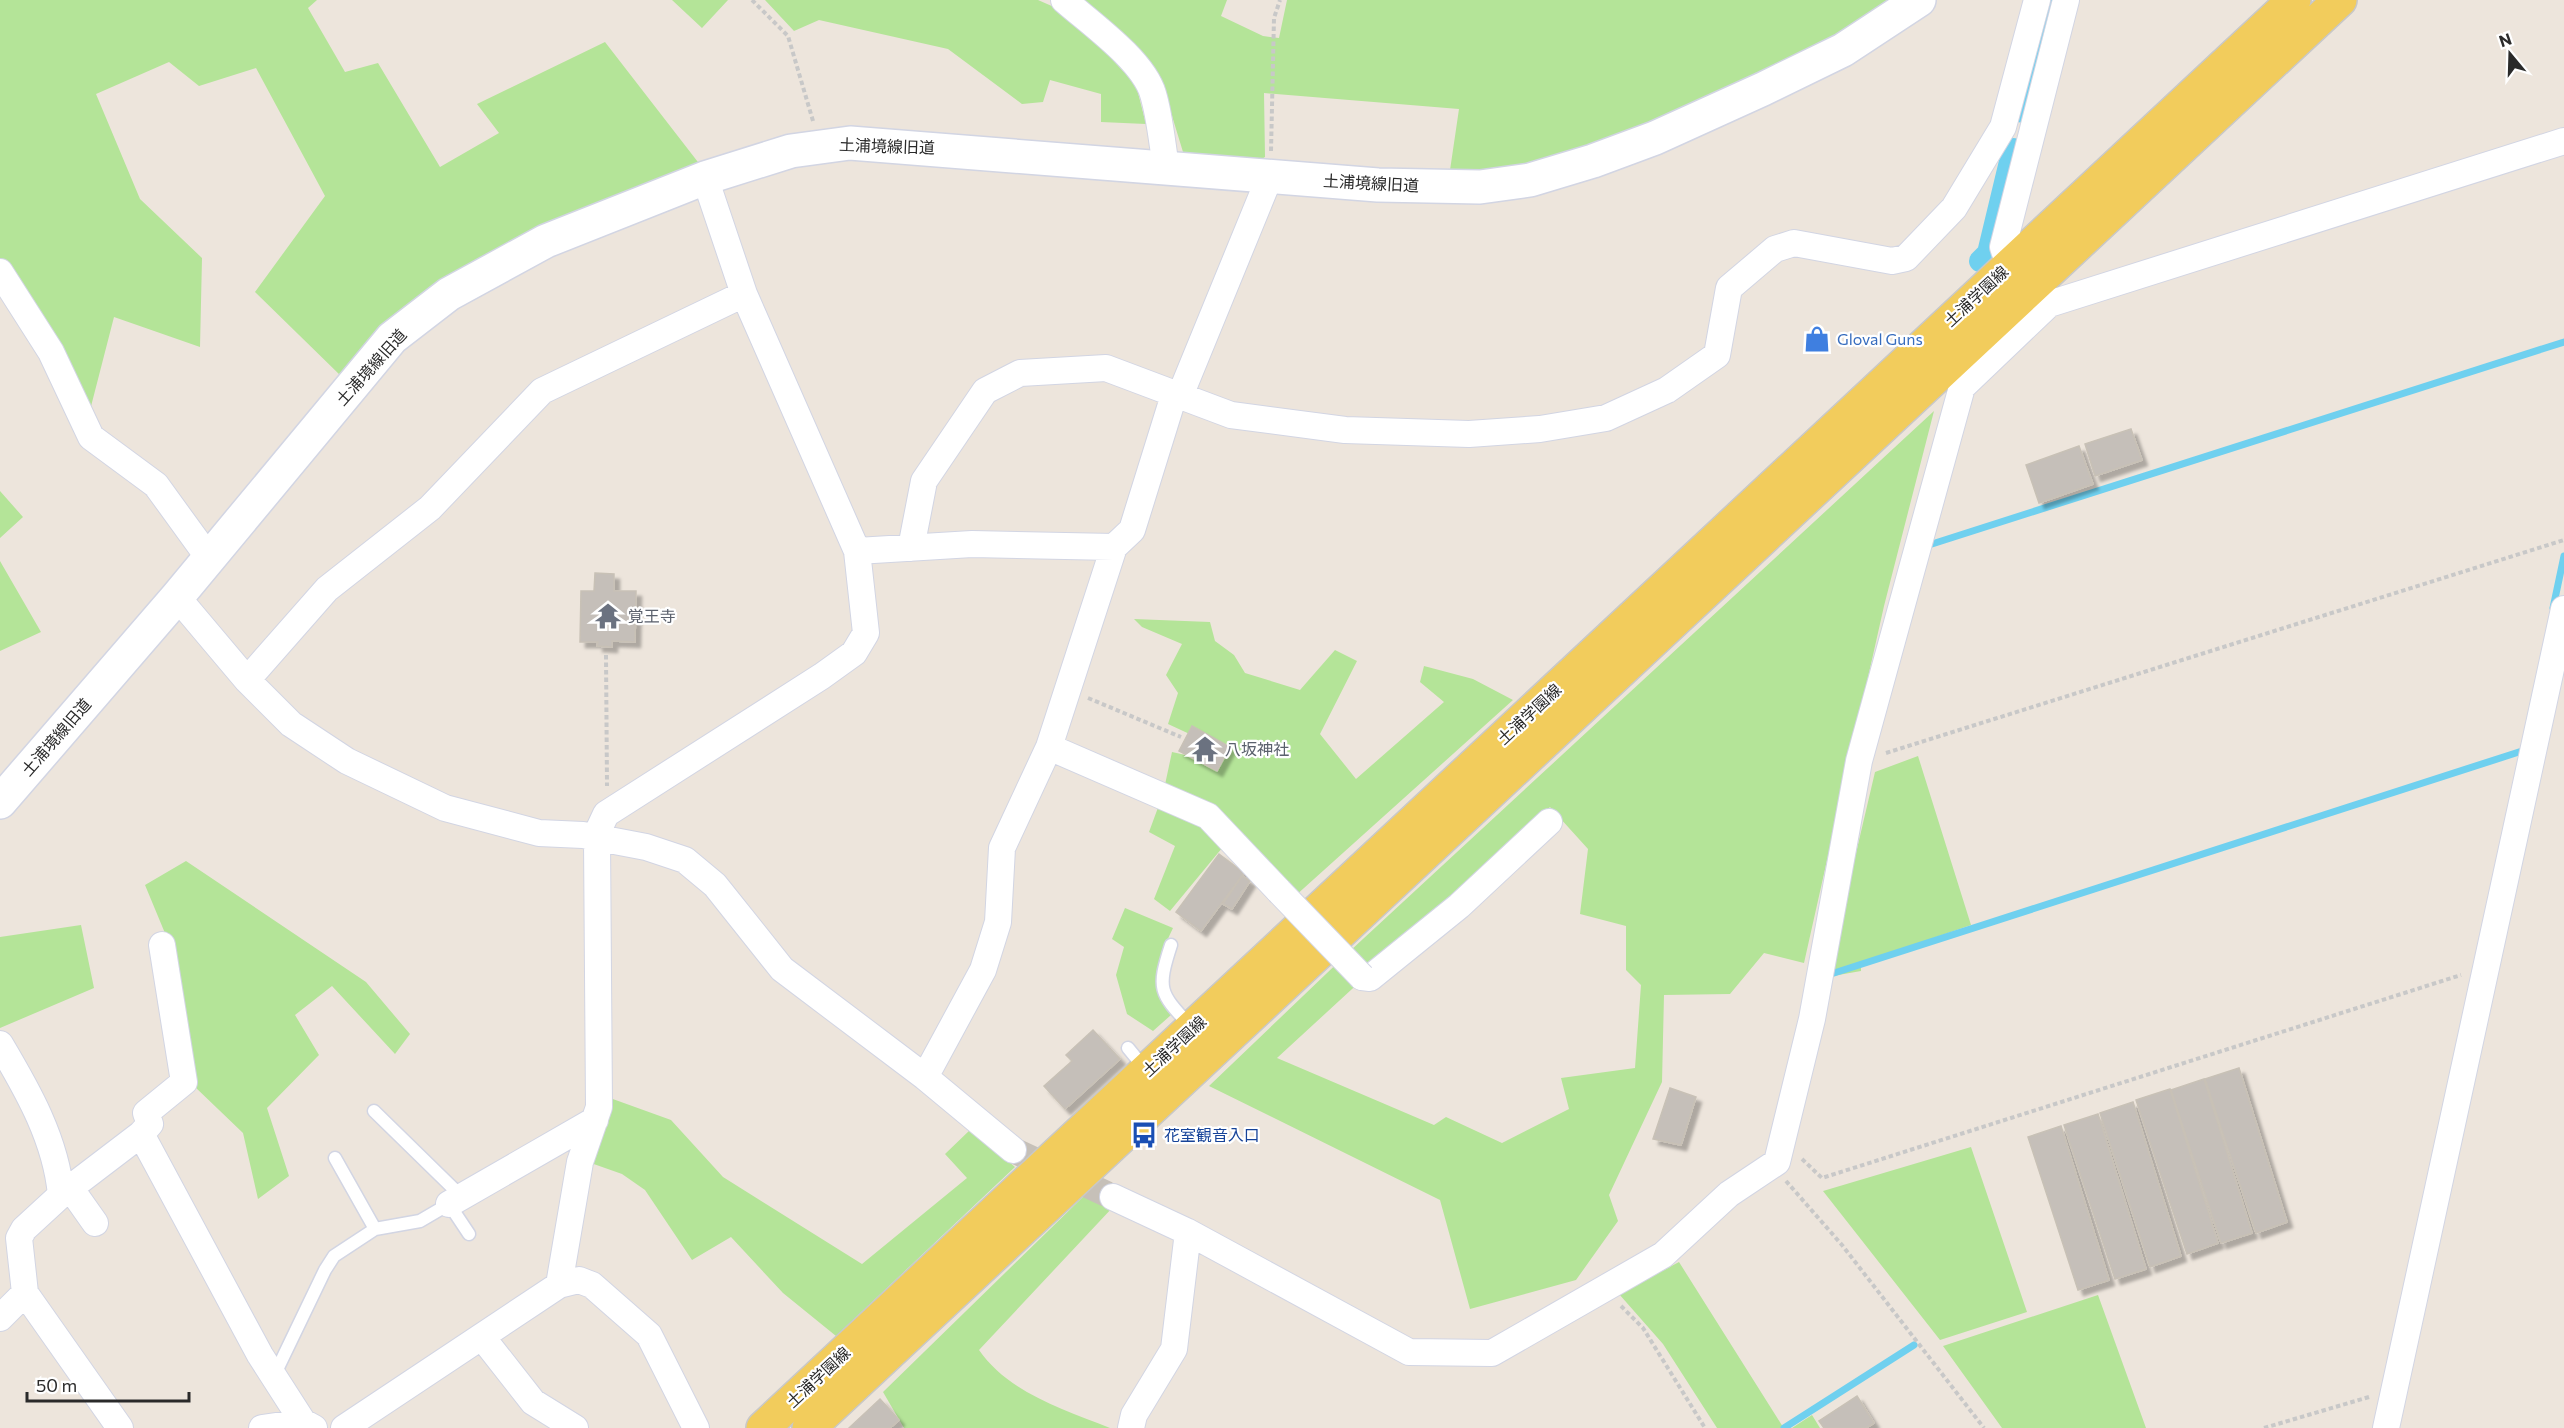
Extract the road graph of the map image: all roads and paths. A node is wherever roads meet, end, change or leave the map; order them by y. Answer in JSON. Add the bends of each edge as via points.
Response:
{"nodes":[{"id":1,"x":752,"y":0,"type":"edge"},
{"id":2,"x":1064,"y":0,"type":"edge"},
{"id":3,"x":1280,"y":0,"type":"edge"},
{"id":4,"x":1919,"y":0,"type":"edge"},
{"id":5,"x":2037,"y":0,"type":"edge"},
{"id":6,"x":2066,"y":0,"type":"edge"},
{"id":7,"x":2295,"y":0,"type":"edge"},
{"id":8,"x":2340,"y":0,"type":"edge"},
{"id":9,"x":2003,"y":126,"type":"junction"},
{"id":10,"x":2032,"y":135,"type":"junction"},
{"id":11,"x":2564,"y":141,"type":"edge"},
{"id":12,"x":819,"y":145,"type":"junction"},
{"id":13,"x":1166,"y":167,"type":"junction"},
{"id":14,"x":1270,"y":176,"type":"junction"},
{"id":15,"x":705,"y":178,"type":"junction"},
{"id":16,"x":0,"y":272,"type":"edge"},
{"id":17,"x":2030,"y":286,"type":"junction"},
{"id":18,"x":744,"y":294,"type":"junction"},
{"id":19,"x":1948,"y":363,"type":"junction"},
{"id":20,"x":1174,"y":395,"type":"junction"},
{"id":21,"x":2564,"y":540,"type":"edge"},
{"id":22,"x":1114,"y":547,"type":"junction"},
{"id":23,"x":911,"y":548,"type":"junction"},
{"id":24,"x":857,"y":551,"type":"junction"},
{"id":25,"x":209,"y":558,"type":"junction"},
{"id":26,"x":177,"y":597,"type":"junction"},
{"id":27,"x":2564,"y":609,"type":"edge"},
{"id":28,"x":606,"y":655,"type":"dead end"},
{"id":29,"x":247,"y":680,"type":"junction"},
{"id":30,"x":1068,"y":689,"type":"junction"},
{"id":31,"x":1181,"y":737,"type":"dead end"},
{"id":32,"x":1049,"y":747,"type":"junction"},
{"id":33,"x":1859,"y":761,"type":"junction"},
{"id":34,"x":0,"y":802,"type":"edge"},
{"id":35,"x":606,"y":814,"type":"junction"},
{"id":36,"x":1549,"y":822,"type":"dead end"},
{"id":37,"x":597,"y":840,"type":"junction"},
{"id":38,"x":162,"y":945,"type":"dead end"},
{"id":39,"x":1171,"y":945,"type":"dead end"},
{"id":40,"x":2485,"y":968,"type":"junction"},
{"id":41,"x":1193,"y":1028,"type":"junction"},
{"id":42,"x":0,"y":1044,"type":"edge"},
{"id":43,"x":1148,"y":1071,"type":"junction"},
{"id":44,"x":925,"y":1077,"type":"junction"},
{"id":45,"x":374,"y":1111,"type":"dead end"},
{"id":46,"x":595,"y":1120,"type":"junction"},
{"id":47,"x":141,"y":1134,"type":"junction"},
{"id":48,"x":1013,"y":1150,"type":"tunnel mouth"},
{"id":49,"x":335,"y":1158,"type":"dead end"},
{"id":50,"x":1774,"y":1164,"type":"junction"},
{"id":51,"x":66,"y":1192,"type":"junction"},
{"id":52,"x":1113,"y":1197,"type":"tunnel mouth"},
{"id":53,"x":455,"y":1200,"type":"junction"},
{"id":54,"x":94,"y":1223,"type":"dead end"},
{"id":55,"x":375,"y":1229,"type":"junction"},
{"id":56,"x":1188,"y":1232,"type":"junction"},
{"id":57,"x":469,"y":1234,"type":"dead end"},
{"id":58,"x":10,"y":1237,"type":"edge"},
{"id":59,"x":559,"y":1285,"type":"junction"},
{"id":60,"x":1602,"y":1288,"type":"junction"},
{"id":61,"x":25,"y":1293,"type":"junction"},
{"id":62,"x":0,"y":1318,"type":"edge"},
{"id":63,"x":482,"y":1337,"type":"junction"},
{"id":64,"x":274,"y":1376,"type":"junction"},
{"id":65,"x":2394,"y":1390,"type":"junction"},
{"id":66,"x":309,"y":1425,"type":"edge"},
{"id":67,"x":120,"y":1428,"type":"edge"},
{"id":68,"x":262,"y":1428,"type":"edge"},
{"id":69,"x":345,"y":1428,"type":"edge"},
{"id":70,"x":575,"y":1428,"type":"edge"},
{"id":71,"x":696,"y":1428,"type":"edge"},
{"id":72,"x":763,"y":1428,"type":"edge"},
{"id":73,"x":809,"y":1428,"type":"edge"},
{"id":74,"x":1131,"y":1428,"type":"edge"},
{"id":75,"x":1705,"y":1428,"type":"edge"},
{"id":76,"x":1984,"y":1428,"type":"edge"},
{"id":77,"x":2264,"y":1428,"type":"edge"},
{"id":78,"x":2386,"y":1428,"type":"edge"}],
"edges":[{"from":1,"to":12,"type":"path","via":[[788,36]]},
{"from":2,"to":13,"type":"street","via":[[1147,79]]},
{"from":3,"to":14,"type":"path","via":[[1274,18]]},
{"from":4,"to":14,"type":"street","name":"土浦境線旧道","via":[[1844,50],[1773,84],[1656,138],[1530,180],[1469,187],[1378,185]]},
{"from":5,"to":9,"type":"street"},
{"from":6,"to":10,"type":"street"},
{"from":7,"to":17,"type":"main road","name":"土浦学園線"},
{"from":8,"to":17,"type":"main road","name":"土浦学園線"},
{"from":9,"to":10,"type":"street"},
{"from":9,"to":20,"type":"street","via":[[1954,208],[1906,258],[1892,261],[1794,243],[1775,249],[1729,288],[1717,355],[1667,390],[1606,418],[1540,429],[1469,434],[1345,430],[1231,415]]},
{"from":10,"to":17,"type":"street","via":[[2003,247]]},
{"from":11,"to":17,"type":"street"},
{"from":12,"to":13,"type":"street","name":"土浦境線旧道","via":[[881,144]]},
{"from":12,"to":15,"type":"street","name":"土浦境線旧道","via":[[763,158]]},
{"from":13,"to":14,"type":"street","name":"土浦境線旧道"},
{"from":14,"to":20,"type":"street","via":[[1184,386]]},
{"from":15,"to":18,"type":"street"},
{"from":15,"to":25,"type":"street","name":"土浦境線旧道","via":[[546,241],[448,294],[392,338]]},
{"from":16,"to":25,"type":"street","via":[[51,352],[91,437],[156,484]]},
{"from":17,"to":19,"type":"main road","name":"土浦学園線"},
{"from":17,"to":19,"type":"street"},
{"from":18,"to":24,"type":"street"},
{"from":18,"to":29,"type":"street","via":[[542,391],[430,508],[327,589]]},
{"from":19,"to":33,"type":"street"},
{"from":19,"to":41,"type":"main road","name":"土浦学園線"},
{"from":19,"to":43,"type":"main road","name":"土浦学園線"},
{"from":20,"to":22,"type":"street","via":[[1132,530]]},
{"from":20,"to":23,"type":"street","via":[[1106,368],[1020,373],[985,391],[924,481]]},
{"from":21,"to":33,"type":"path"},
{"from":22,"to":23,"type":"street","via":[[972,544]]},
{"from":22,"to":30,"type":"street"},
{"from":23,"to":24,"type":"street"},
{"from":24,"to":35,"type":"street","via":[[866,633],[854,654]]},
{"from":25,"to":26,"type":"street","name":"土浦境線旧道"},
{"from":26,"to":29,"type":"street"},
{"from":26,"to":34,"type":"street","name":"土浦境線旧道"},
{"from":27,"to":40,"type":"street"},
{"from":28,"to":35,"type":"path"},
{"from":29,"to":37,"type":"street","via":[[291,724],[318,744],[399,788],[445,808],[539,833]]},
{"from":30,"to":31,"type":"path"},
{"from":30,"to":32,"type":"street"},
{"from":32,"to":36,"type":"street","bridge":true,"via":[[1208,816],[1362,977],[1370,978],[1459,906]]},
{"from":32,"to":44,"type":"street","via":[[1002,848],[999,922],[983,970]]},
{"from":33,"to":50,"type":"street","via":[[1812,1019]]},
{"from":35,"to":37,"type":"street"},
{"from":37,"to":44,"type":"street","via":[[646,848],[685,860],[715,885],[782,969]]},
{"from":37,"to":46,"type":"street","via":[[599,1107]]},
{"from":38,"to":47,"type":"street","via":[[184,1082],[146,1113],[150,1124]]},
{"from":39,"to":41,"type":"lane","via":[[1161,978],[1162,990]]},
{"from":40,"to":50,"type":"path","via":[[1822,1178],[1798,1155]]},
{"from":40,"to":65,"type":"street"},
{"from":41,"to":43,"type":"main road","name":"土浦学園線"},
{"from":42,"to":51,"type":"street","via":[[39,1116]]},
{"from":43,"to":72,"type":"main road","name":"土浦学園線"},
{"from":43,"to":73,"type":"main road","name":"土浦学園線"},
{"from":44,"to":48,"type":"street"},
{"from":45,"to":53,"type":"lane"},
{"from":46,"to":53,"type":"street"},
{"from":46,"to":59,"type":"street","via":[[580,1162]]},
{"from":47,"to":51,"type":"street"},
{"from":47,"to":64,"type":"street"},
{"from":49,"to":55,"type":"lane"},
{"from":50,"to":60,"type":"street","via":[[1729,1194],[1663,1255]]},
{"from":50,"to":76,"type":"path"},
{"from":51,"to":54,"type":"street"},
{"from":51,"to":58,"type":"street"},
{"from":52,"to":56,"type":"street"},
{"from":53,"to":55,"type":"lane","via":[[420,1221]]},
{"from":53,"to":57,"type":"lane"},
{"from":55,"to":64,"type":"lane","via":[[334,1256]]},
{"from":56,"to":60,"type":"street","via":[[1409,1352],[1492,1353]]},
{"from":56,"to":74,"type":"street","via":[[1174,1349],[1134,1415]]},
{"from":58,"to":61,"type":"street"},
{"from":59,"to":63,"type":"street"},
{"from":59,"to":71,"type":"street","via":[[579,1280],[592,1285],[649,1335]]},
{"from":60,"to":75,"type":"path","via":[[1643,1328]]},
{"from":61,"to":62,"type":"street"},
{"from":61,"to":67,"type":"street"},
{"from":63,"to":69,"type":"street"},
{"from":63,"to":70,"type":"street","via":[[533,1402]]},
{"from":64,"to":66,"type":"street"},
{"from":65,"to":77,"type":"path"},
{"from":65,"to":78,"type":"street"},
{"from":66,"to":68,"type":"street"}]}
